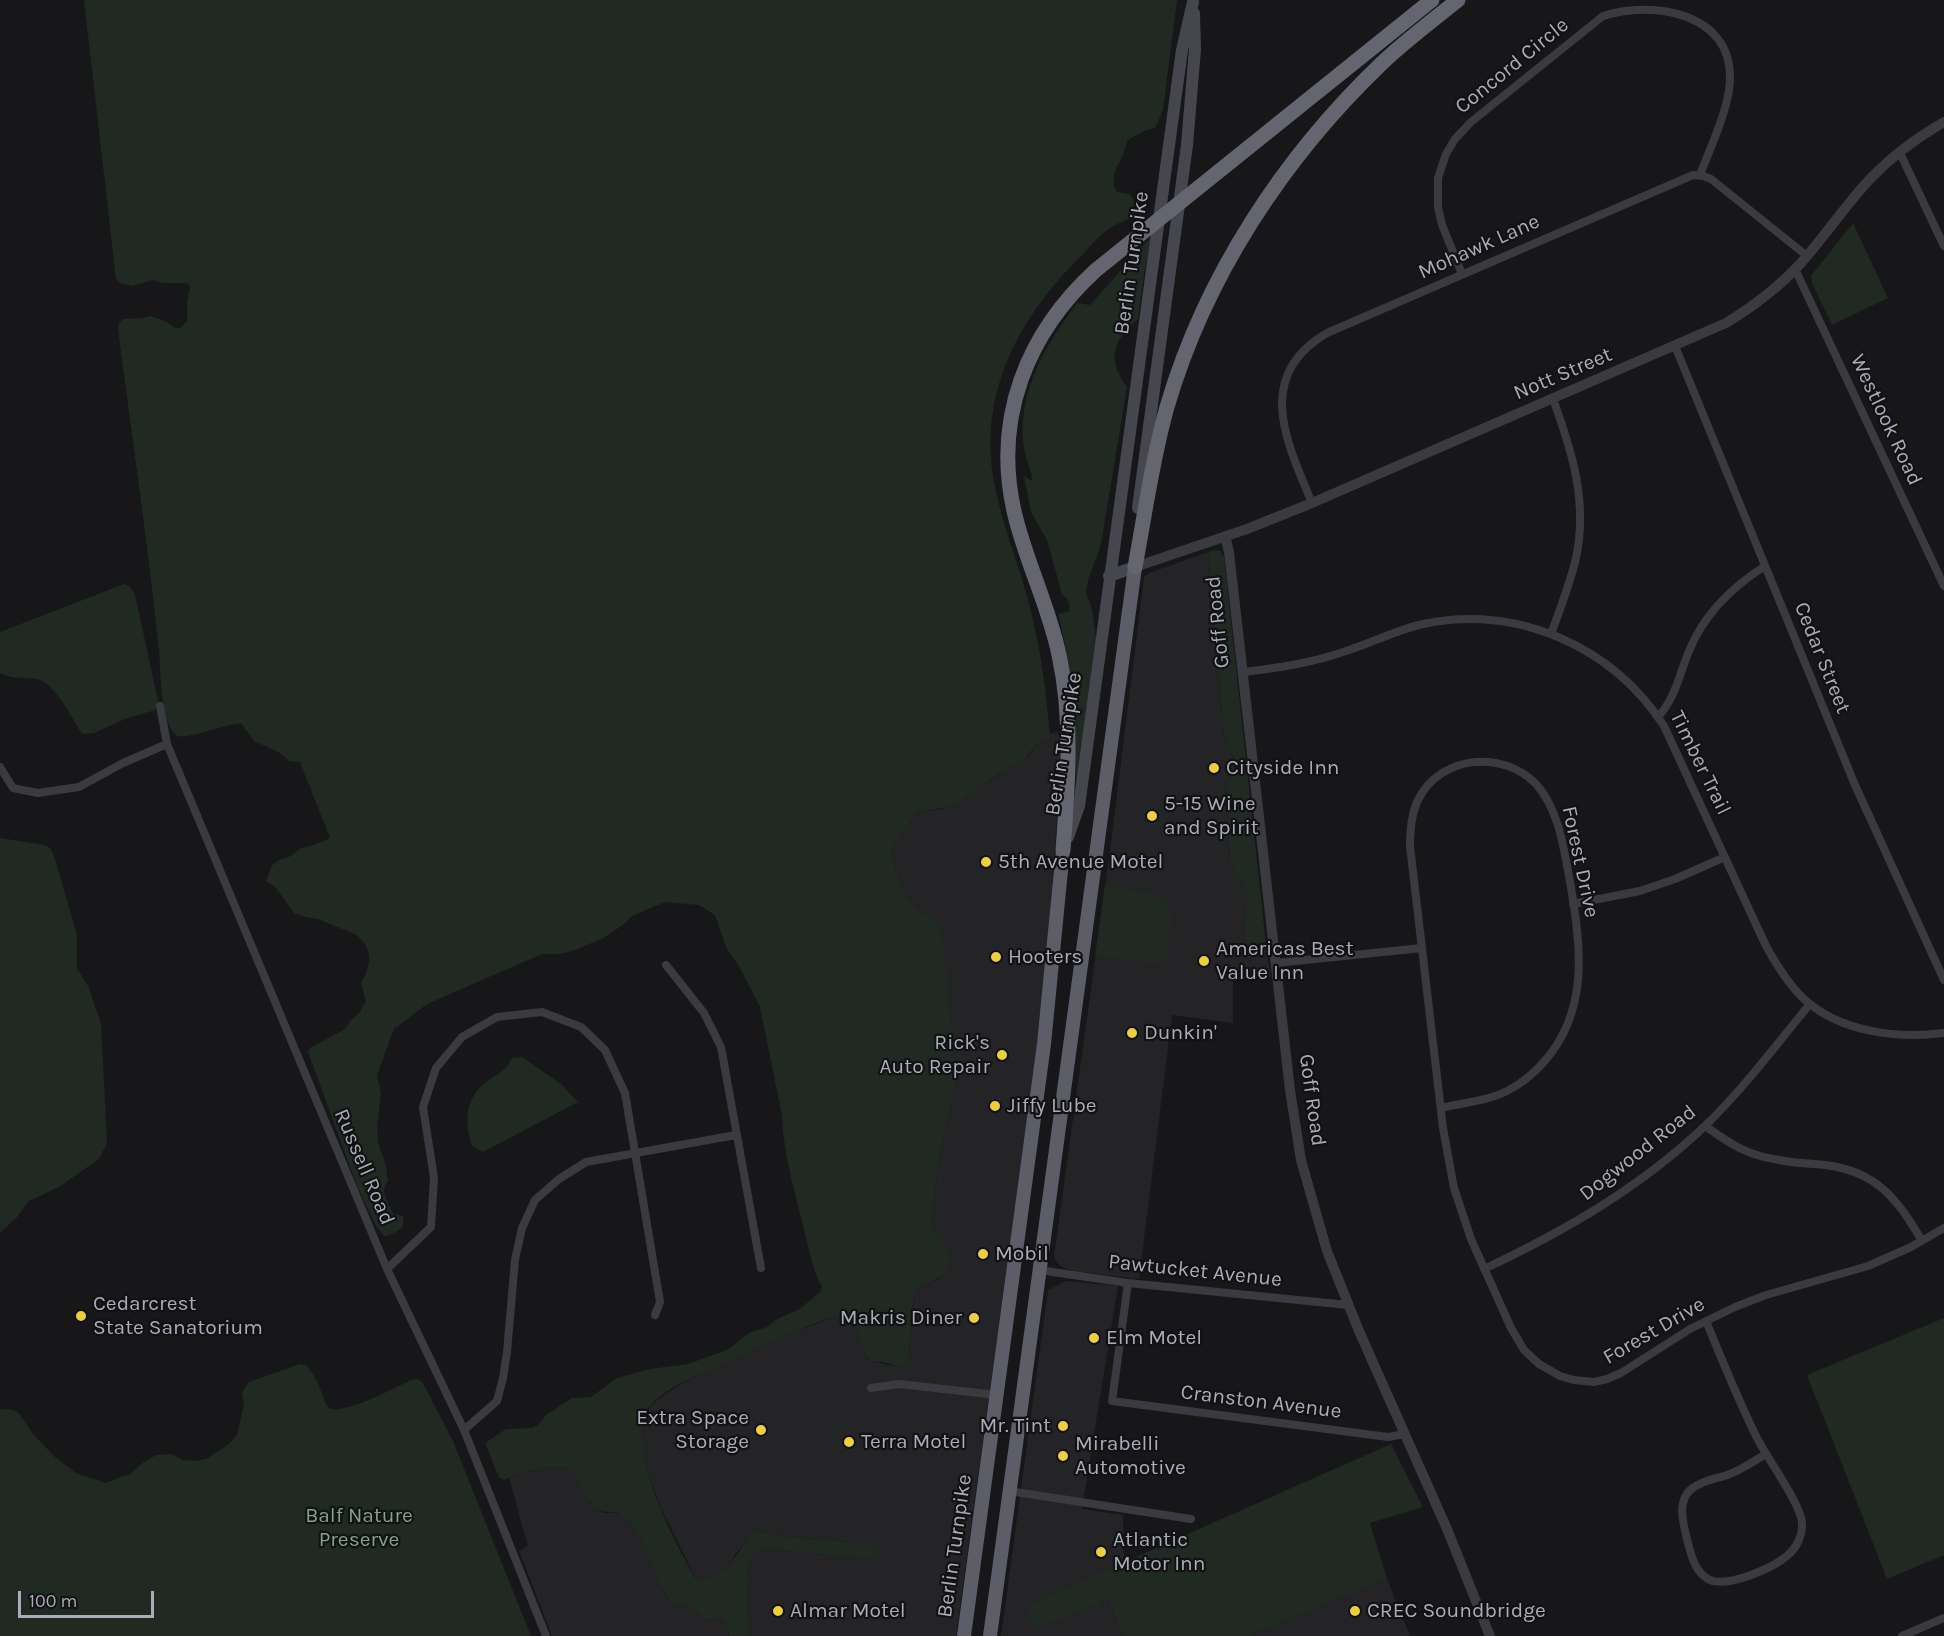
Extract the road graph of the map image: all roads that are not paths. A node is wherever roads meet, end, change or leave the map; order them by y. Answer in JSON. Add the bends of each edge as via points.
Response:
{"nodes":[{"id":1,"x":1432,"y":0,"type":"edge"},
{"id":2,"x":1458,"y":0,"type":"edge"},
{"id":3,"x":1650,"y":0,"type":"edge"},
{"id":4,"x":1193,"y":1,"type":"edge"},
{"id":5,"x":1680,"y":5,"type":"dead end"},
{"id":6,"x":1944,"y":122,"type":"edge"},
{"id":7,"x":1900,"y":153,"type":"junction"},
{"id":8,"x":1700,"y":175,"type":"junction"},
{"id":9,"x":1944,"y":246,"type":"edge"},
{"id":10,"x":1807,"y":256,"type":"junction"},
{"id":11,"x":1795,"y":269,"type":"junction"},
{"id":12,"x":1462,"y":274,"type":"junction"},
{"id":13,"x":1675,"y":346,"type":"junction"},
{"id":14,"x":1553,"y":399,"type":"junction"},
{"id":15,"x":1312,"y":503,"type":"junction"},
{"id":16,"x":1226,"y":536,"type":"junction"},
{"id":17,"x":1765,"y":566,"type":"junction"},
{"id":18,"x":1136,"y":567,"type":"junction"},
{"id":19,"x":1109,"y":576,"type":"junction"},
{"id":20,"x":1944,"y":586,"type":"edge"},
{"id":21,"x":1551,"y":634,"type":"junction"},
{"id":22,"x":1243,"y":672,"type":"junction"},
{"id":23,"x":160,"y":706,"type":"dead end"},
{"id":24,"x":1658,"y":717,"type":"junction"},
{"id":25,"x":167,"y":744,"type":"junction"},
{"id":26,"x":0,"y":767,"type":"edge"},
{"id":27,"x":1063,"y":850,"type":"junction"},
{"id":28,"x":1725,"y":857,"type":"junction"},
{"id":29,"x":1573,"y":904,"type":"junction"},
{"id":30,"x":1422,"y":948,"type":"junction"},
{"id":31,"x":1276,"y":963,"type":"junction"},
{"id":32,"x":666,"y":965,"type":"dead end"},
{"id":33,"x":1944,"y":980,"type":"edge"},
{"id":34,"x":1810,"y":1004,"type":"junction"},
{"id":35,"x":1944,"y":1033,"type":"edge"},
{"id":36,"x":1441,"y":1108,"type":"junction"},
{"id":37,"x":1705,"y":1126,"type":"junction"},
{"id":38,"x":736,"y":1135,"type":"junction"},
{"id":39,"x":635,"y":1155,"type":"junction"},
{"id":40,"x":1944,"y":1228,"type":"edge"},
{"id":41,"x":1922,"y":1241,"type":"junction"},
{"id":42,"x":1014,"y":1266,"type":"junction"},
{"id":43,"x":761,"y":1268,"type":"dead end"},
{"id":44,"x":387,"y":1269,"type":"junction"},
{"id":45,"x":1485,"y":1269,"type":"junction"},
{"id":46,"x":1039,"y":1270,"type":"junction"},
{"id":47,"x":1128,"y":1283,"type":"junction"},
{"id":48,"x":1348,"y":1305,"type":"junction"},
{"id":49,"x":655,"y":1315,"type":"dead end"},
{"id":50,"x":1706,"y":1321,"type":"junction"},
{"id":51,"x":871,"y":1388,"type":"dead end"},
{"id":52,"x":997,"y":1395,"type":"junction"},
{"id":53,"x":464,"y":1430,"type":"junction"},
{"id":54,"x":1405,"y":1434,"type":"junction"},
{"id":55,"x":1766,"y":1454,"type":"junction"},
{"id":56,"x":1009,"y":1491,"type":"junction"},
{"id":57,"x":1191,"y":1519,"type":"dead end"},
{"id":58,"x":1944,"y":1618,"type":"edge"},
{"id":59,"x":989,"y":1635,"type":"edge"},
{"id":60,"x":546,"y":1636,"type":"edge"},
{"id":61,"x":964,"y":1636,"type":"edge"},
{"id":62,"x":1490,"y":1636,"type":"edge"},
{"id":63,"x":1902,"y":1636,"type":"edge"}],
"edges":[{"from":1,"to":27,"type":"highway","via":[[1084,281],[1034,348],[1021,379],[1010,428],[1008,471],[1014,512],[1051,624],[1065,687],[1069,759]]},
{"from":2,"to":18,"type":"highway","via":[[1392,55],[1338,109],[1289,168],[1238,244],[1204,310],[1171,396],[1156,452]]},
{"from":3,"to":12,"type":"street","name":"Concord Circle","via":[[1627,4],[1603,16],[1455,139],[1439,170],[1437,201],[1442,225]]},
{"from":4,"to":18,"type":"main road","name":"Berlin Turnpike","via":[[1195,49],[1189,125],[1135,534]]},
{"from":4,"to":19,"type":"main road","name":"Berlin Turnpike","via":[[1182,50]]},
{"from":5,"to":8,"type":"street","via":[[1716,33],[1730,67],[1727,99]]},
{"from":6,"to":7,"type":"street","name":"Nott Street"},
{"from":7,"to":9,"type":"street"},
{"from":7,"to":10,"type":"street","name":"Nott Street","via":[[1861,189]]},
{"from":8,"to":10,"type":"street","via":[[1715,182]]},
{"from":8,"to":12,"type":"street","name":"Mohawk Lane","via":[[1685,177]]},
{"from":10,"to":11,"type":"street","name":"Nott Street"},
{"from":11,"to":13,"type":"street","name":"Nott Street","via":[[1769,294],[1737,316]]},
{"from":11,"to":20,"type":"street","name":"Westlook Road"},
{"from":12,"to":15,"type":"street","name":"Mohawk Lane","via":[[1327,333],[1294,364],[1283,390],[1282,420]]},
{"from":13,"to":14,"type":"street","name":"Nott Street"},
{"from":13,"to":17,"type":"street","name":"Cedar Street"},
{"from":14,"to":15,"type":"street","name":"Nott Street"},
{"from":14,"to":21,"type":"street","via":[[1574,459],[1580,512],[1575,563]]},
{"from":15,"to":16,"type":"street","name":"Nott Street"},
{"from":16,"to":18,"type":"street","name":"Nott Street"},
{"from":16,"to":22,"type":"street","name":"Goff Road"},
{"from":17,"to":24,"type":"street","via":[[1732,590],[1709,615],[1690,648],[1675,694]]},
{"from":17,"to":33,"type":"street","name":"Cedar Street","via":[[1855,785]]},
{"from":18,"to":19,"type":"main road"},
{"from":18,"to":46,"type":"highway","name":"Berlin Turnpike"},
{"from":19,"to":27,"type":"main road","name":"Berlin Turnpike","via":[[1079,806]]},
{"from":21,"to":22,"type":"street","name":"Timber Trail","via":[[1493,621],[1441,621],[1323,658]]},
{"from":21,"to":24,"type":"street","name":"Timber Trail","via":[[1588,651],[1615,670]]},
{"from":22,"to":31,"type":"street","name":"Goff Road"},
{"from":23,"to":25,"type":"street","name":"Russell Road"},
{"from":24,"to":28,"type":"street","name":"Timber Trail"},
{"from":25,"to":26,"type":"street","via":[[79,787],[38,793],[14,788]]},
{"from":25,"to":44,"type":"street","name":"Russell Road"},
{"from":27,"to":42,"type":"highway","name":"Berlin Turnpike","via":[[1045,1035]]},
{"from":28,"to":29,"type":"street","via":[[1646,889]]},
{"from":28,"to":34,"type":"street","name":"Timber Trail","via":[[1771,954]]},
{"from":29,"to":30,"type":"street","name":"Forest Drive","via":[[1554,817],[1539,788],[1523,773],[1500,763],[1477,761],[1460,765],[1426,786],[1411,822],[1410,846]]},
{"from":29,"to":36,"type":"street","name":"Forest Drive","via":[[1578,987],[1571,1018],[1560,1041],[1534,1073],[1515,1087]]},
{"from":30,"to":31,"type":"street"},
{"from":30,"to":36,"type":"street","name":"Forest Drive"},
{"from":31,"to":48,"type":"street","name":"Goff Road","via":[[1301,1160],[1323,1240]]},
{"from":32,"to":38,"type":"street","via":[[704,1013],[721,1047]]},
{"from":34,"to":35,"type":"street","name":"Timber Trail","via":[[1838,1020],[1880,1033]]},
{"from":34,"to":37,"type":"street","name":"Dogwood Road"},
{"from":36,"to":45,"type":"street","name":"Forest Drive","via":[[1454,1188]]},
{"from":37,"to":41,"type":"street","via":[[1740,1149],[1759,1156],[1840,1167],[1865,1176],[1896,1201]]},
{"from":37,"to":45,"type":"street","name":"Dogwood Road","via":[[1603,1206]]},
{"from":38,"to":39,"type":"street"},
{"from":38,"to":43,"type":"street"},
{"from":39,"to":44,"type":"street","via":[[625,1093],[605,1050],[581,1027],[542,1012],[497,1017],[462,1037],[436,1068],[423,1107],[434,1178],[431,1227]]},
{"from":39,"to":49,"type":"street","via":[[660,1302]]},
{"from":39,"to":53,"type":"street","via":[[586,1162],[535,1200],[522,1228],[515,1260],[507,1352],[497,1401]]},
{"from":40,"to":41,"type":"street","name":"Forest Drive"},
{"from":41,"to":50,"type":"street","name":"Forest Drive","via":[[1868,1266],[1766,1295]]},
{"from":42,"to":46,"type":"highway"},
{"from":42,"to":52,"type":"highway","name":"Berlin Turnpike"},
{"from":44,"to":53,"type":"street","name":"Russell Road"},
{"from":45,"to":50,"type":"street","name":"Forest Drive","via":[[1524,1350],[1539,1364],[1574,1380],[1594,1382],[1614,1376]]},
{"from":46,"to":47,"type":"street","name":"Pawtucket Avenue"},
{"from":46,"to":56,"type":"highway","name":"Berlin Turnpike"},
{"from":47,"to":48,"type":"street","name":"Pawtucket Avenue"},
{"from":47,"to":54,"type":"street","name":"Cranston Avenue","via":[[1112,1401],[1389,1437]]},
{"from":48,"to":54,"type":"street","name":"Goff Road"},
{"from":50,"to":55,"type":"street"},
{"from":51,"to":52,"type":"street","via":[[899,1384]]},
{"from":52,"to":61,"type":"highway","name":"Berlin Turnpike"},
{"from":53,"to":60,"type":"street","name":"Russell Road"},
{"from":54,"to":62,"type":"street","name":"Goff Road"},
{"from":55,"to":55,"type":"street","via":[[1800,1513],[1798,1542],[1786,1558],[1760,1570],[1728,1582],[1711,1580],[1700,1572],[1692,1557],[1682,1515],[1683,1500],[1696,1485],[1730,1474]]},
{"from":56,"to":57,"type":"street"},
{"from":56,"to":59,"type":"highway","name":"Berlin Turnpike"},
{"from":58,"to":63,"type":"street"}]}
